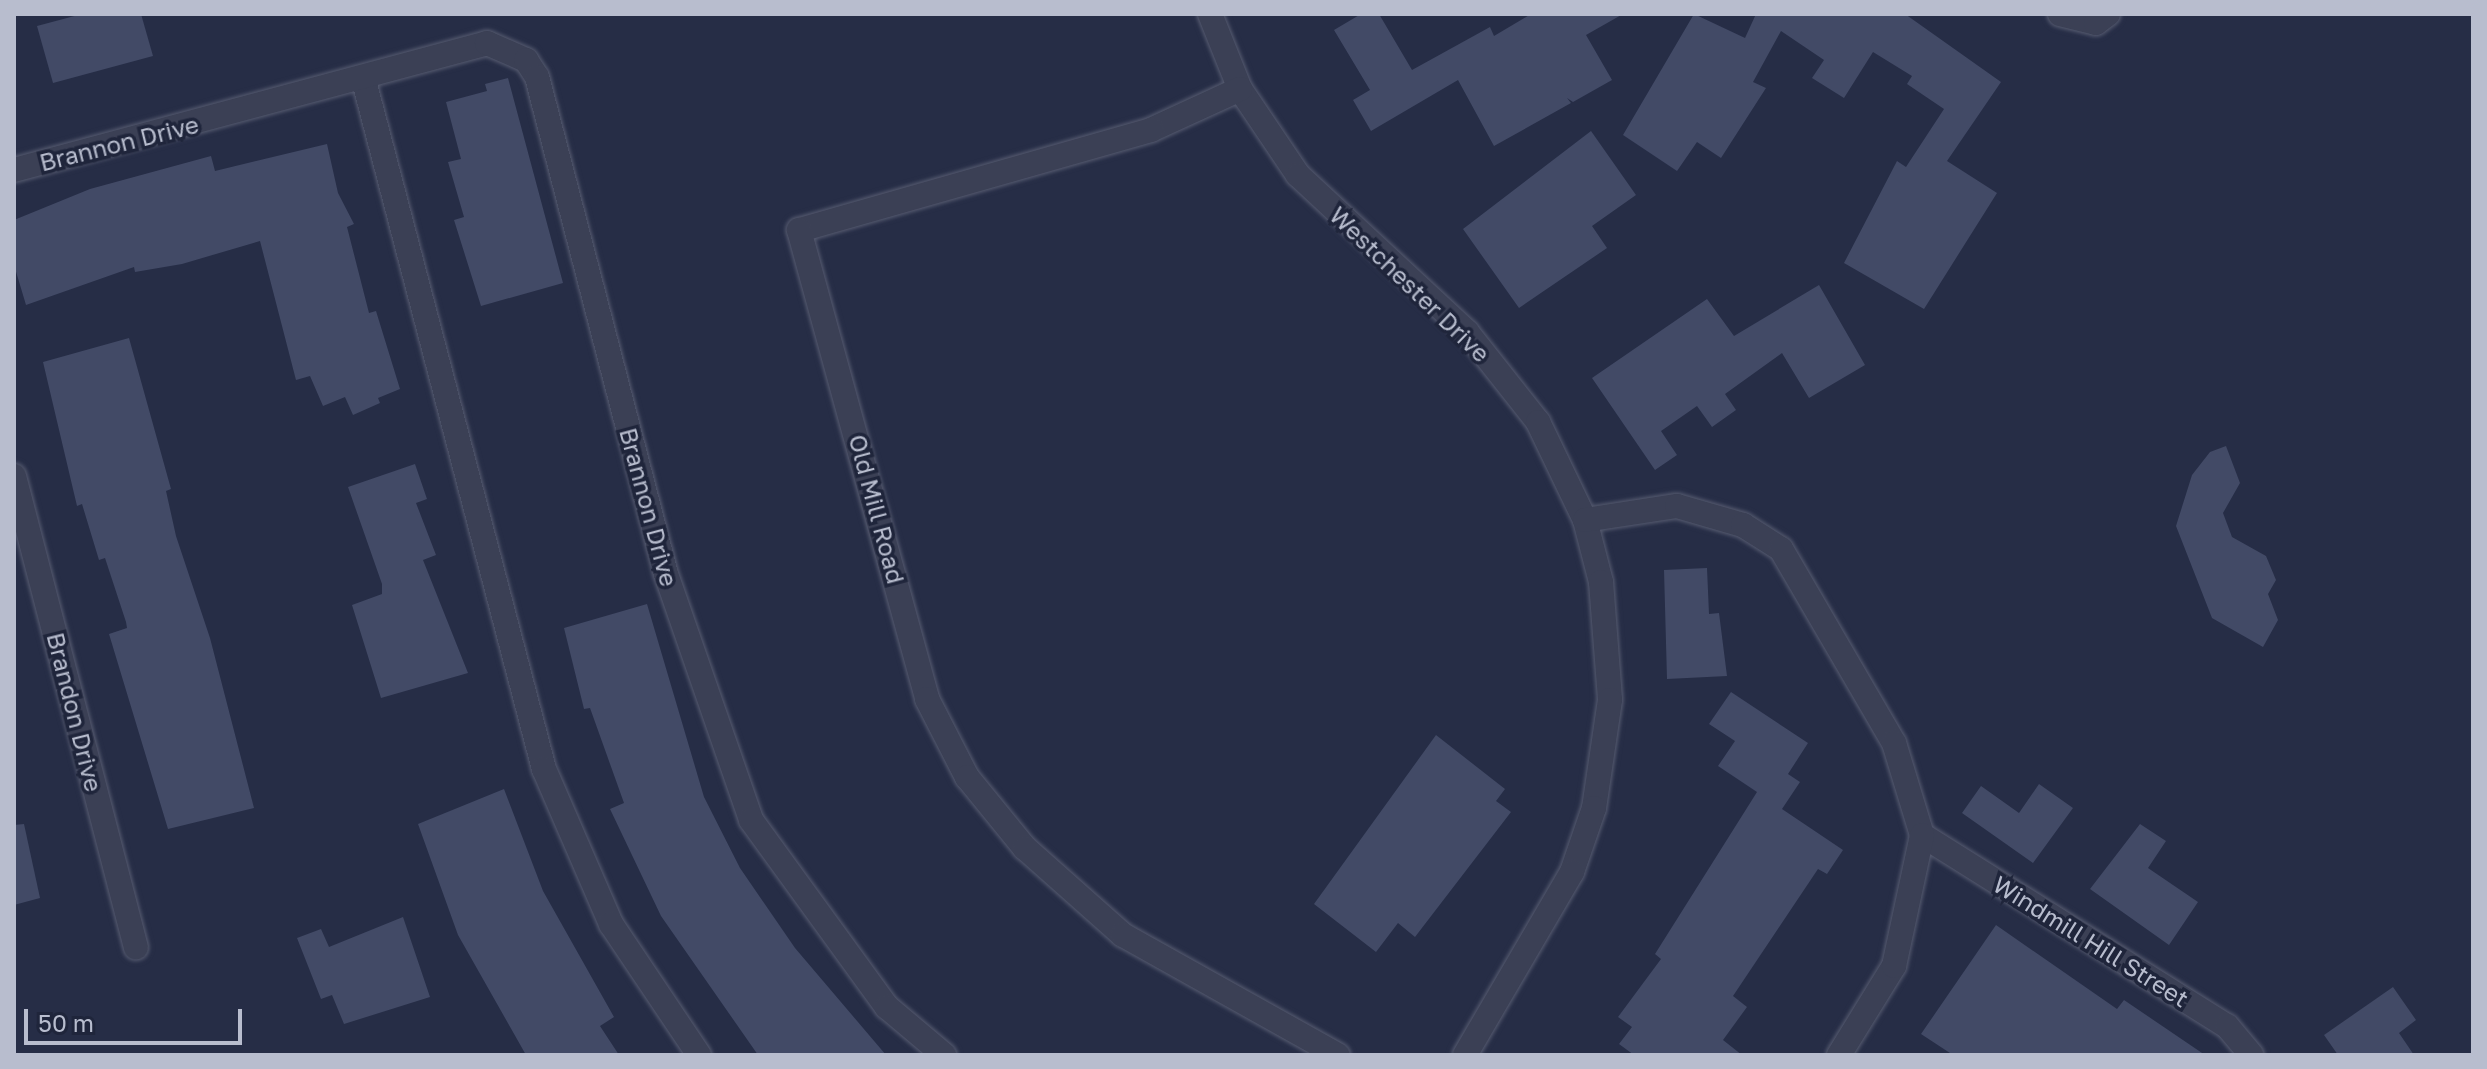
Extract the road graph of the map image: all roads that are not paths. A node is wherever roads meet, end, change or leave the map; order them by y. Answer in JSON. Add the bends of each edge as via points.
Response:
{"nodes":[{"id":1,"x":1210,"y":14,"type":"edge"},
{"id":2,"x":2060,"y":14,"type":"edge"},
{"id":3,"x":2108,"y":14,"type":"edge"},
{"id":4,"x":364,"y":81,"type":"junction"},
{"id":5,"x":1240,"y":89,"type":"junction"},
{"id":6,"x":14,"y":170,"type":"edge"},
{"id":7,"x":14,"y":476,"type":"edge"},
{"id":8,"x":1585,"y":520,"type":"junction"},
{"id":9,"x":1922,"y":835,"type":"junction"},
{"id":10,"x":136,"y":947,"type":"dead end"},
{"id":11,"x":1846,"y":1053,"type":"edge"},
{"id":12,"x":699,"y":1055,"type":"edge"},
{"id":13,"x":944,"y":1055,"type":"edge"},
{"id":14,"x":1338,"y":1055,"type":"edge"},
{"id":15,"x":1465,"y":1055,"type":"edge"},
{"id":16,"x":2251,"y":1055,"type":"edge"}],
"edges":[{"from":1,"to":5,"type":"street","name":"Westchester Drive"},
{"from":2,"to":3,"type":"street","via":[[2096,23]]},
{"from":4,"to":6,"type":"street","name":"Brannon Drive"},
{"from":4,"to":12,"type":"street","via":[[544,769],[611,924]]},
{"from":4,"to":13,"type":"street","name":"Brannon Drive","via":[[487,43],[508,48],[537,77],[666,574],[751,820],[887,1007]]},
{"from":5,"to":8,"type":"street","name":"Westchester Drive","via":[[1298,175],[1467,332],[1505,377],[1538,422]]},
{"from":5,"to":14,"type":"street","name":"Old Mill Road","via":[[1151,130],[799,230],[927,699],[967,777],[1025,848],[1123,935]]},
{"from":7,"to":10,"type":"street","name":"Brandon Drive"},
{"from":8,"to":9,"type":"street","via":[[1677,506],[1743,525],[1781,549],[1894,743]]},
{"from":8,"to":15,"type":"street","name":"Westchester Drive","via":[[1601,582],[1609,662],[1610,700],[1594,808],[1572,872]]},
{"from":9,"to":11,"type":"street","via":[[1894,966]]},
{"from":9,"to":16,"type":"street","name":"Windmill Hill Street","via":[[2227,1026]]}]}
